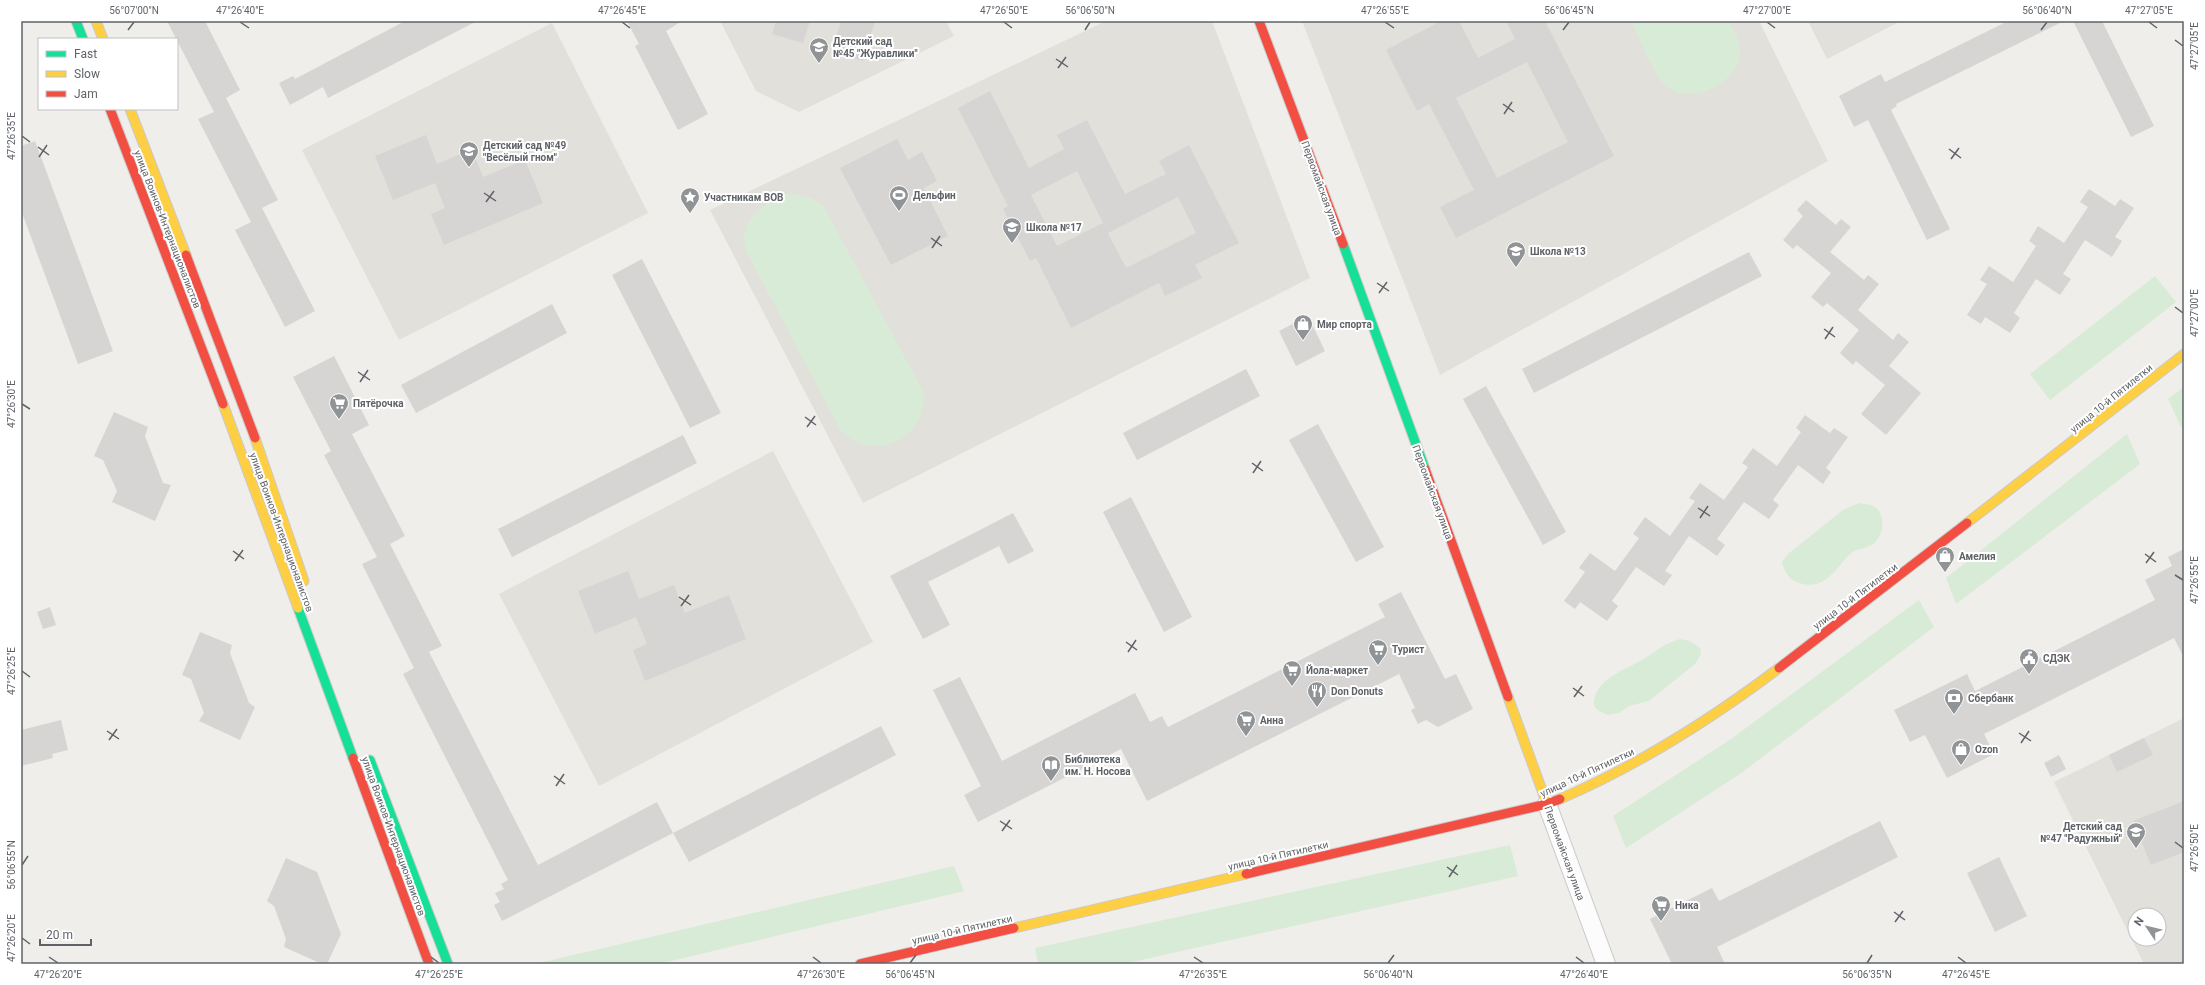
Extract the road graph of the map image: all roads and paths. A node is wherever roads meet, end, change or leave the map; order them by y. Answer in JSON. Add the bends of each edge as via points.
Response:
{"nodes":[{"id":1,"x":76,"y":21,"type":"edge"},
{"id":2,"x":96,"y":21,"type":"edge"},
{"id":3,"x":1259,"y":21,"type":"edge"},
{"id":4,"x":83,"y":38,"type":"edge"},
{"id":5,"x":103,"y":38,"type":"edge"},
{"id":6,"x":110,"y":110,"type":"edge"},
{"id":7,"x":130,"y":110,"type":"edge"},
{"id":8,"x":221,"y":350,"type":"junction"},
{"id":9,"x":2184,"y":354,"type":"edge"},
{"id":10,"x":205,"y":356,"type":"junction"},
{"id":11,"x":236,"y":387,"type":"junction"},
{"id":12,"x":219,"y":394,"type":"junction"},
{"id":13,"x":307,"y":588,"type":"dead end"},
{"id":14,"x":368,"y":754,"type":"dead end"},
{"id":15,"x":1547,"y":804,"type":"junction"},
{"id":16,"x":429,"y":964,"type":"edge"},
{"id":17,"x":448,"y":964,"type":"edge"},
{"id":18,"x":860,"y":964,"type":"edge"},
{"id":19,"x":1606,"y":964,"type":"edge"}],
"edges":[{"from":1,"to":4,"type":"main road"},
{"from":2,"to":5,"type":"main road"},
{"from":3,"to":15,"type":"main road","name":"Первомайская улица","via":[[1340,235]]},
{"from":6,"to":10,"type":"main road","name":"улица Воинов-Интернационалистов"},
{"from":7,"to":8,"type":"main road","name":"улица Воинов-Интернационалистов"},
{"from":8,"to":10,"type":"main road"},
{"from":8,"to":11,"type":"main road","name":"улица Воинов-Интернационалистов"},
{"from":9,"to":15,"type":"main road","name":"улица 10-й Пятилетки","via":[[2024,481],[1741,696],[1622,770]]},
{"from":10,"to":12,"type":"main road","name":"улица Воинов-Интернационалистов"},
{"from":11,"to":12,"type":"main road"},
{"from":11,"to":13,"type":"main road","name":"улица Воинов-Интернационалистов"},
{"from":12,"to":16,"type":"main road","name":"улица Воинов-Интернационалистов"},
{"from":14,"to":17,"type":"main road","name":"улица Воинов-Интернационалистов"},
{"from":15,"to":18,"type":"main road","name":"улица 10-й Пятилетки"},
{"from":15,"to":19,"type":"street","name":"Первомайская улица"}]}
